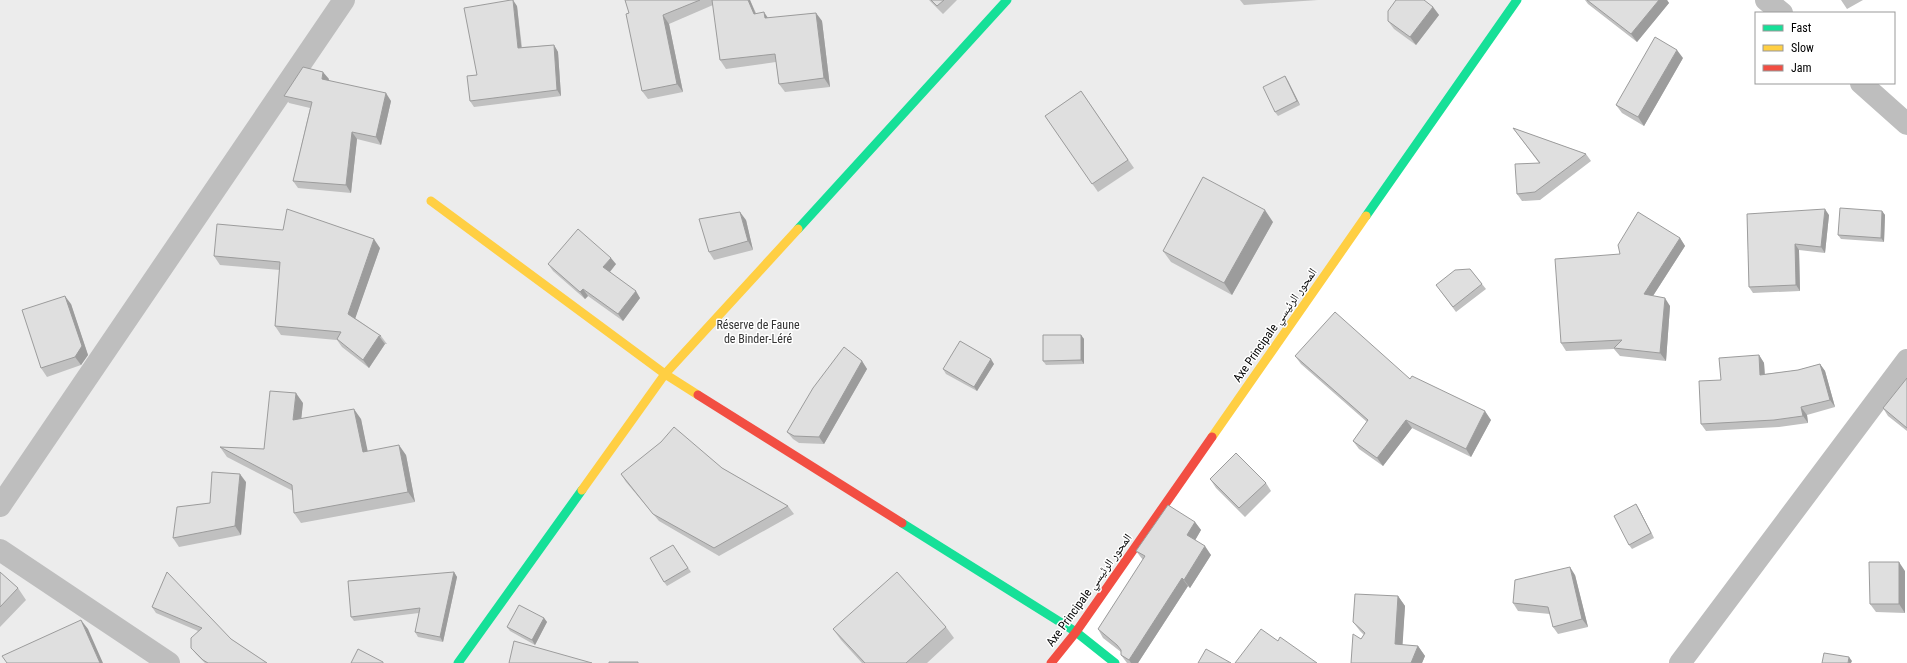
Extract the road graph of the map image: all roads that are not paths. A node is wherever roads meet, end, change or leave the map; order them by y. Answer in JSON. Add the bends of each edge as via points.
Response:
{"nodes":[{"id":1,"x":344,"y":0,"type":"edge"},
{"id":2,"x":1007,"y":0,"type":"edge"},
{"id":3,"x":1517,"y":0,"type":"edge"},
{"id":4,"x":1766,"y":0,"type":"edge"},
{"id":5,"x":1781,"y":12,"type":"edge"},
{"id":6,"x":1862,"y":84,"type":"edge"},
{"id":7,"x":1907,"y":124,"type":"edge"},
{"id":8,"x":430,"y":201,"type":"dead end"},
{"id":9,"x":1907,"y":360,"type":"edge"},
{"id":10,"x":665,"y":374,"type":"junction"},
{"id":11,"x":0,"y":506,"type":"edge"},
{"id":12,"x":0,"y":550,"type":"edge"},
{"id":13,"x":1076,"y":632,"type":"junction"},
{"id":14,"x":169,"y":663,"type":"edge"},
{"id":15,"x":458,"y":663,"type":"edge"},
{"id":16,"x":1051,"y":663,"type":"edge"},
{"id":17,"x":1115,"y":663,"type":"edge"},
{"id":18,"x":1680,"y":663,"type":"edge"}],
"edges":[{"from":1,"to":11,"type":"street"},
{"from":2,"to":10,"type":"street"},
{"from":3,"to":13,"type":"street","name":"Axe Principale المحور الرئيسي"},
{"from":4,"to":5,"type":"street"},
{"from":6,"to":7,"type":"street"},
{"from":8,"to":10,"type":"street"},
{"from":9,"to":18,"type":"street"},
{"from":10,"to":13,"type":"street"},
{"from":10,"to":15,"type":"street"},
{"from":12,"to":14,"type":"street"},
{"from":13,"to":16,"type":"street","name":"Axe Principale المحور الرئيسي"},
{"from":13,"to":17,"type":"street"}]}
